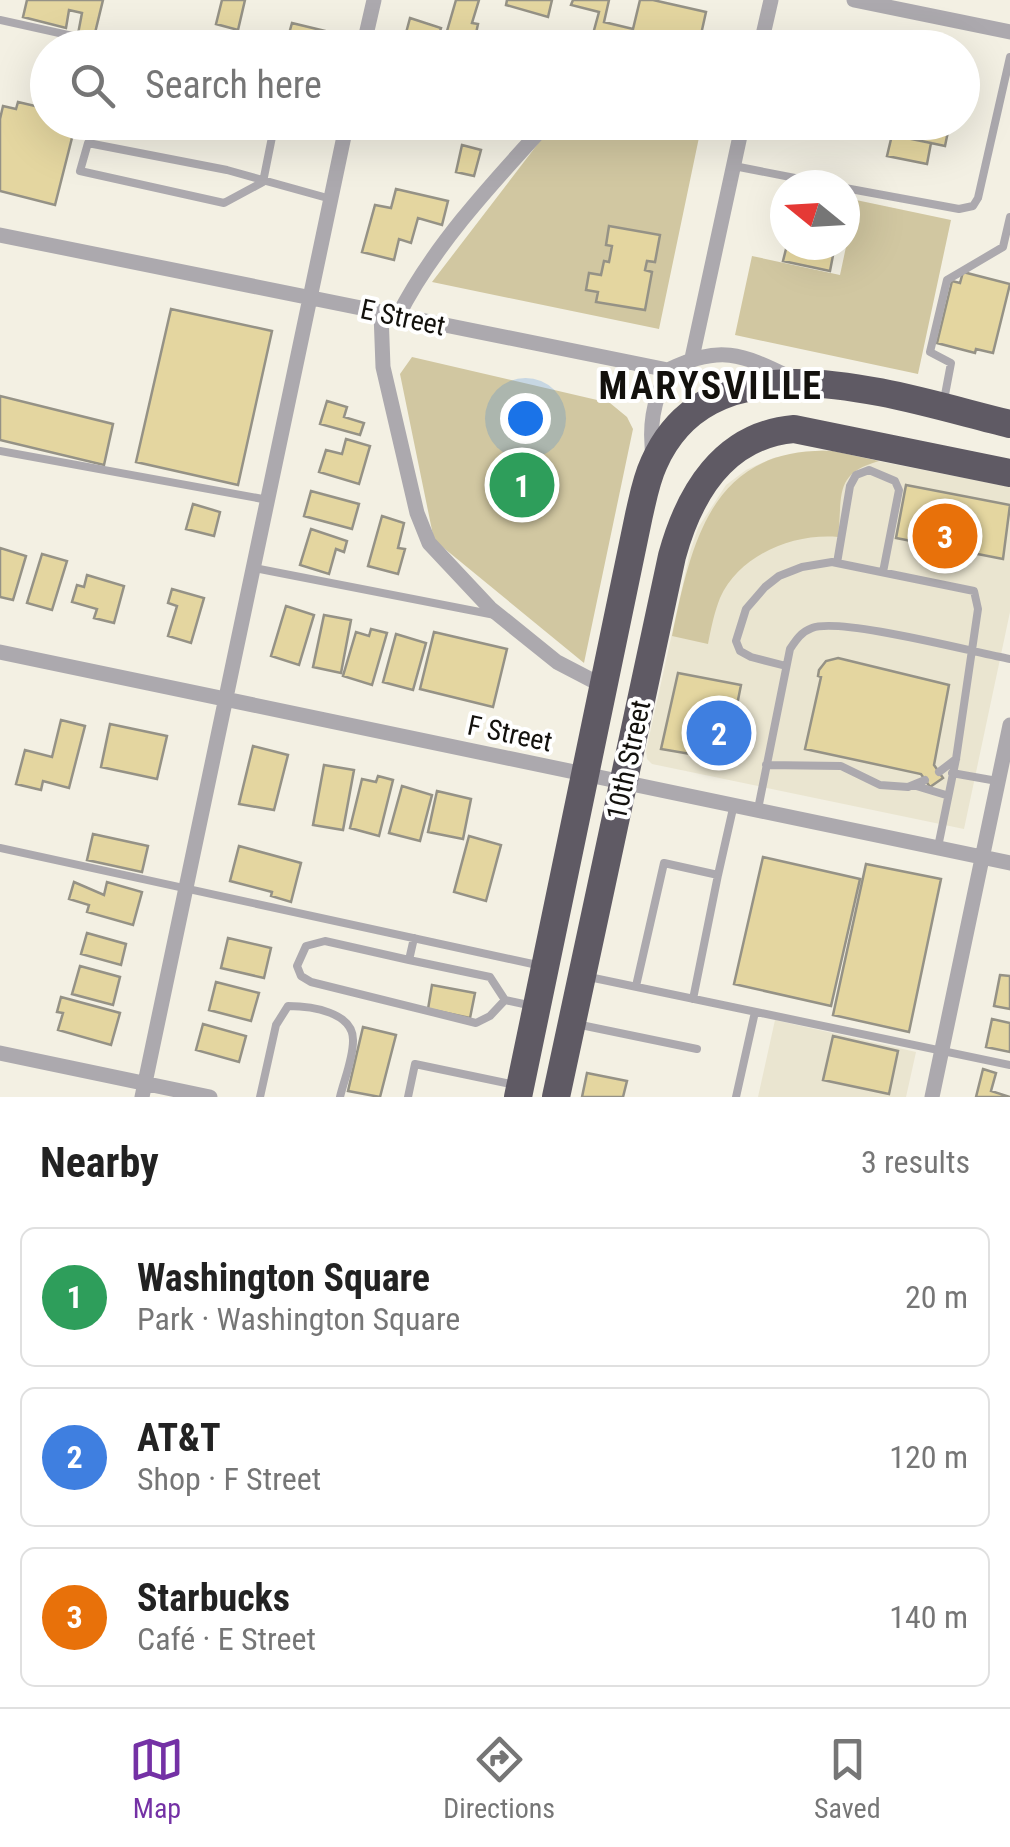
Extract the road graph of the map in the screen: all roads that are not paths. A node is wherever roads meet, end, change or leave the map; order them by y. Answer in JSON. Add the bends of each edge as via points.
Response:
{"nodes":[{"id":1,"x":374,"y":0,"type":"edge"},
{"id":2,"x":772,"y":0,"type":"edge"},
{"id":3,"x":854,"y":0,"type":"edge"},
{"id":4,"x":0,"y":20,"type":"edge"},
{"id":5,"x":45,"y":30,"type":"edge"},
{"id":6,"x":367,"y":30,"type":"edge"},
{"id":7,"x":764,"y":30,"type":"edge"},
{"id":8,"x":1010,"y":32,"type":"edge"},
{"id":9,"x":1010,"y":56,"type":"edge"},
{"id":10,"x":271,"y":140,"type":"edge"},
{"id":11,"x":343,"y":140,"type":"edge"},
{"id":12,"x":532,"y":140,"type":"edge"},
{"id":13,"x":739,"y":140,"type":"edge"},
{"id":14,"x":734,"y":166,"type":"junction"},
{"id":15,"x":770,"y":173,"type":"edge"},
{"id":16,"x":263,"y":182,"type":"junction"},
{"id":17,"x":860,"y":191,"type":"edge"},
{"id":18,"x":332,"y":199,"type":"junction"},
{"id":19,"x":1010,"y":217,"type":"edge"},
{"id":20,"x":0,"y":235,"type":"edge"},
{"id":21,"x":311,"y":298,"type":"junction"},
{"id":22,"x":381,"y":313,"type":"junction"},
{"id":23,"x":398,"y":316,"type":"junction"},
{"id":24,"x":692,"y":358,"type":"junction"},
{"id":25,"x":668,"y":370,"type":"junction"},
{"id":26,"x":799,"y":382,"type":"junction"},
{"id":27,"x":942,"y":408,"type":"junction"},
{"id":28,"x":1010,"y":424,"type":"edge"},
{"id":29,"x":0,"y":451,"type":"edge"},
{"id":30,"x":654,"y":462,"type":"junction"},
{"id":31,"x":1010,"y":473,"type":"edge"},
{"id":32,"x":268,"y":500,"type":"junction"},
{"id":33,"x":838,"y":564,"type":"junction"},
{"id":34,"x":254,"y":568,"type":"junction"},
{"id":35,"x":883,"y":572,"type":"junction"},
{"id":36,"x":500,"y":616,"type":"junction"},
{"id":37,"x":970,"y":651,"type":"junction"},
{"id":38,"x":0,"y":652,"type":"edge"},
{"id":39,"x":1010,"y":659,"type":"edge"},
{"id":40,"x":786,"y":666,"type":"junction"},
{"id":41,"x":605,"y":687,"type":"junction"},
{"id":42,"x":226,"y":700,"type":"junction"},
{"id":43,"x":1010,"y":724,"type":"edge"},
{"id":44,"x":956,"y":759,"type":"junction"},
{"id":45,"x":766,"y":765,"type":"junction"},
{"id":46,"x":939,"y":772,"type":"dead end"},
{"id":47,"x":952,"y":773,"type":"junction"},
{"id":48,"x":587,"y":774,"type":"junction"},
{"id":49,"x":623,"y":780,"type":"junction"},
{"id":50,"x":926,"y":780,"type":"dead end"},
{"id":51,"x":998,"y":782,"type":"junction"},
{"id":52,"x":913,"y":786,"type":"junction"},
{"id":53,"x":946,"y":795,"type":"junction"},
{"id":54,"x":734,"y":804,"type":"junction"},
{"id":55,"x":758,"y":809,"type":"junction"},
{"id":56,"x":0,"y":848,"type":"edge"},
{"id":57,"x":938,"y":848,"type":"junction"},
{"id":58,"x":983,"y":857,"type":"junction"},
{"id":59,"x":1010,"y":862,"type":"edge"},
{"id":60,"x":718,"y":875,"type":"junction"},
{"id":61,"x":186,"y":888,"type":"junction"},
{"id":62,"x":414,"y":938,"type":"junction"},
{"id":63,"x":409,"y":960,"type":"junction"},
{"id":64,"x":546,"y":967,"type":"junction"},
{"id":65,"x":582,"y":975,"type":"junction"},
{"id":66,"x":636,"y":986,"type":"junction"},
{"id":67,"x":693,"y":999,"type":"junction"},
{"id":68,"x":504,"y":1000,"type":"junction"},
{"id":69,"x":538,"y":1007,"type":"junction"},
{"id":70,"x":755,"y":1012,"type":"junction"},
{"id":71,"x":572,"y":1023,"type":"junction"},
{"id":72,"x":698,"y":1049,"type":"dead end"},
{"id":73,"x":942,"y":1051,"type":"junction"},
{"id":74,"x":0,"y":1053,"type":"edge"},
{"id":75,"x":1010,"y":1065,"type":"edge"},
{"id":76,"x":143,"y":1090,"type":"edge"},
{"id":77,"x":520,"y":1091,"type":"edge"},
{"id":78,"x":210,"y":1097,"type":"edge"},
{"id":79,"x":260,"y":1097,"type":"edge"},
{"id":80,"x":340,"y":1097,"type":"edge"},
{"id":81,"x":408,"y":1097,"type":"edge"},
{"id":82,"x":556,"y":1097,"type":"edge"},
{"id":83,"x":736,"y":1097,"type":"edge"},
{"id":84,"x":932,"y":1097,"type":"edge"}],
"edges":[{"from":1,"to":6,"type":"street"},
{"from":2,"to":7,"type":"street"},
{"from":3,"to":8,"type":"street"},
{"from":4,"to":5,"type":"lane"},
{"from":9,"to":17,"type":"lane","via":[[973,206]]},
{"from":10,"to":16,"type":"lane"},
{"from":11,"to":18,"type":"street"},
{"from":12,"to":23,"type":"street","via":[[414,284]]},
{"from":13,"to":14,"type":"street"},
{"from":14,"to":15,"type":"lane"},
{"from":14,"to":24,"type":"street"},
{"from":16,"to":16,"type":"lane","via":[[88,143],[80,171],[224,204]]},
{"from":16,"to":18,"type":"lane"},
{"from":18,"to":21,"type":"street"},
{"from":19,"to":27,"type":"lane","via":[[1003,247],[947,280],[930,352],[951,363]]},
{"from":20,"to":21,"type":"street","name":"E Street"},
{"from":21,"to":22,"type":"street","name":"E Street"},
{"from":21,"to":32,"type":"street"},
{"from":22,"to":23,"type":"street","name":"E Street"},
{"from":22,"to":36,"type":"street","via":[[383,367],[417,513],[430,543]]},
{"from":23,"to":25,"type":"street","name":"E Street"},
{"from":24,"to":25,"type":"street"},
{"from":24,"to":26,"type":"street","via":[[740,356]]},
{"from":25,"to":30,"type":"street","name":"10th Street","via":[[649,432]]},
{"from":26,"to":27,"type":"highway"},
{"from":26,"to":30,"type":"highway","name":"10th Street","via":[[727,393],[686,421]]},
{"from":27,"to":28,"type":"highway"},
{"from":29,"to":32,"type":"lane"},
{"from":30,"to":41,"type":"highway","name":"10th Street"},
{"from":31,"to":49,"type":"highway","name":"10th Street","via":[[810,431],[778,431],[744,444],[710,473],[679,530]]},
{"from":32,"to":34,"type":"street"},
{"from":33,"to":35,"type":"lane"},
{"from":33,"to":35,"type":"lane","via":[[850,486],[869,470],[895,481],[899,490]]},
{"from":33,"to":40,"type":"lane","via":[[802,566],[779,576],[746,609],[736,642],[740,651]]},
{"from":34,"to":36,"type":"lane"},
{"from":34,"to":42,"type":"street"},
{"from":35,"to":37,"type":"lane","via":[[974,592],[978,608]]},
{"from":36,"to":41,"type":"street","via":[[557,662]]},
{"from":37,"to":39,"type":"lane"},
{"from":37,"to":40,"type":"lane","via":[[827,625],[798,636]]},
{"from":37,"to":44,"type":"lane"},
{"from":38,"to":42,"type":"street","name":"F Street"},
{"from":40,"to":45,"type":"lane"},
{"from":41,"to":48,"type":"highway","name":"10th Street"},
{"from":42,"to":48,"type":"street","name":"F Street"},
{"from":42,"to":61,"type":"street"},
{"from":43,"to":51,"type":"street"},
{"from":44,"to":46,"type":"lane"},
{"from":44,"to":47,"type":"lane"},
{"from":45,"to":52,"type":"lane","via":[[841,766],[880,786]]},
{"from":45,"to":55,"type":"lane"},
{"from":47,"to":51,"type":"lane"},
{"from":47,"to":53,"type":"lane"},
{"from":48,"to":49,"type":"street","name":"F Street"},
{"from":48,"to":64,"type":"highway","name":"10th Street"},
{"from":49,"to":54,"type":"street","name":"F Street"},
{"from":49,"to":65,"type":"highway","name":"10th Street"},
{"from":50,"to":52,"type":"lane"},
{"from":51,"to":58,"type":"street"},
{"from":52,"to":53,"type":"lane"},
{"from":53,"to":57,"type":"lane"},
{"from":54,"to":55,"type":"street","name":"F Street"},
{"from":54,"to":60,"type":"lane"},
{"from":55,"to":57,"type":"street","name":"F Street"},
{"from":56,"to":61,"type":"lane"},
{"from":57,"to":58,"type":"street","name":"F Street"},
{"from":58,"to":59,"type":"street","name":"F Street"},
{"from":58,"to":73,"type":"street"},
{"from":60,"to":66,"type":"lane","via":[[664,863]]},
{"from":60,"to":67,"type":"lane"},
{"from":61,"to":62,"type":"lane"},
{"from":61,"to":76,"type":"street"},
{"from":62,"to":63,"type":"lane"},
{"from":62,"to":64,"type":"lane"},
{"from":63,"to":68,"type":"lane","via":[[490,977]]},
{"from":63,"to":68,"type":"lane","via":[[325,941],[299,954],[296,966],[311,982],[476,1023]]},
{"from":64,"to":69,"type":"highway","name":"10th Street"},
{"from":65,"to":66,"type":"lane"},
{"from":65,"to":71,"type":"highway","name":"10th Street"},
{"from":66,"to":67,"type":"lane"},
{"from":67,"to":70,"type":"lane"},
{"from":68,"to":69,"type":"lane"},
{"from":69,"to":77,"type":"highway","name":"10th Street"},
{"from":70,"to":73,"type":"lane"},
{"from":70,"to":83,"type":"lane"},
{"from":71,"to":72,"type":"lane"},
{"from":71,"to":82,"type":"highway","name":"10th Street"},
{"from":73,"to":75,"type":"lane"},
{"from":73,"to":84,"type":"street"},
{"from":74,"to":76,"type":"street"},
{"from":76,"to":78,"type":"street"},
{"from":77,"to":81,"type":"lane","via":[[414,1064]]},
{"from":79,"to":80,"type":"lane","via":[[276,1025],[288,1006],[339,1016],[354,1039]]}]}
